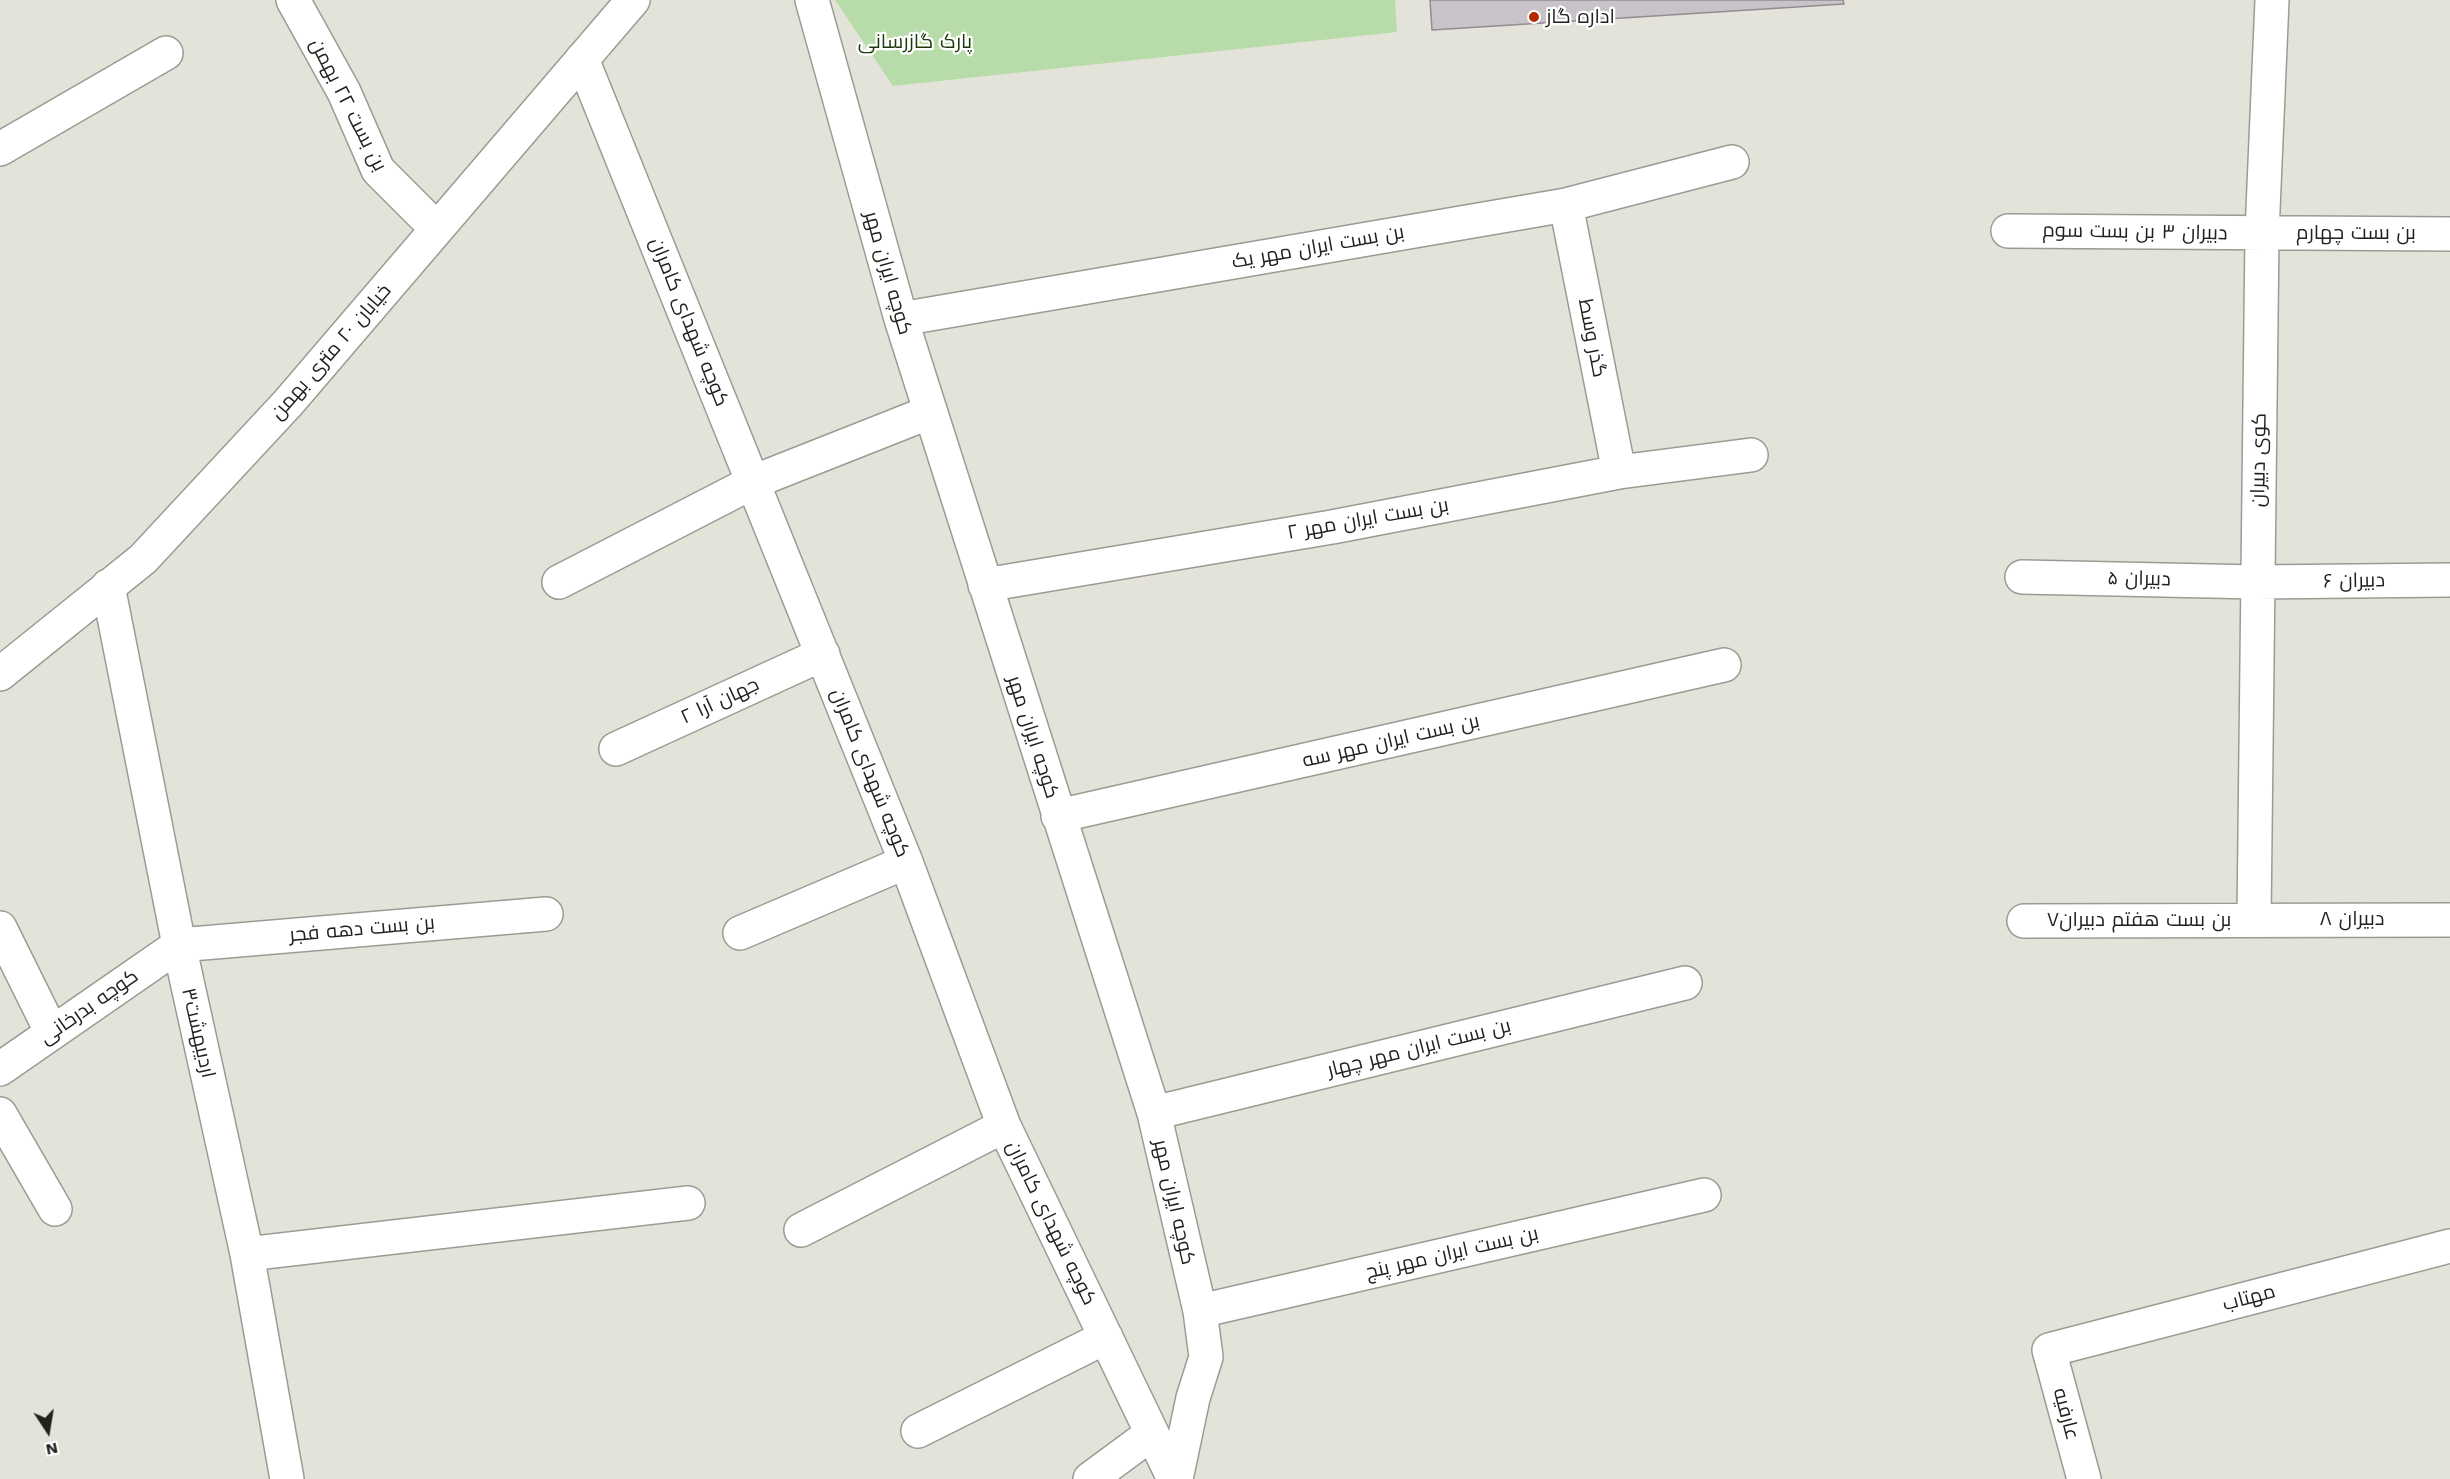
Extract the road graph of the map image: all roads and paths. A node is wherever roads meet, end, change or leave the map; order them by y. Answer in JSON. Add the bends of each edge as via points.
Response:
{"nodes":[{"id":1,"x":293,"y":0,"type":"edge"},
{"id":2,"x":633,"y":0,"type":"edge"},
{"id":3,"x":812,"y":0,"type":"edge"},
{"id":4,"x":2272,"y":0,"type":"edge"},
{"id":5,"x":166,"y":53,"type":"dead end"},
{"id":6,"x":582,"y":59,"type":"junction"},
{"id":7,"x":0,"y":149,"type":"edge"},
{"id":8,"x":1732,"y":162,"type":"dead end"},
{"id":9,"x":1566,"y":205,"type":"junction"},
{"id":10,"x":437,"y":229,"type":"junction"},
{"id":11,"x":2008,"y":231,"type":"dead end"},
{"id":12,"x":2262,"y":233,"type":"junction"},
{"id":13,"x":2450,"y":234,"type":"edge"},
{"id":14,"x":901,"y":319,"type":"junction"},
{"id":15,"x":930,"y":412,"type":"junction"},
{"id":16,"x":1751,"y":456,"type":"dead end"},
{"id":17,"x":1619,"y":472,"type":"junction"},
{"id":18,"x":753,"y":482,"type":"junction"},
{"id":19,"x":2022,"y":577,"type":"dead end"},
{"id":20,"x":2450,"y":580,"type":"edge"},
{"id":21,"x":559,"y":582,"type":"dead end"},
{"id":22,"x":2257,"y":582,"type":"junction"},
{"id":23,"x":985,"y":585,"type":"junction"},
{"id":24,"x":108,"y":586,"type":"junction"},
{"id":25,"x":823,"y":654,"type":"junction"},
{"id":26,"x":1724,"y":665,"type":"dead end"},
{"id":27,"x":0,"y":673,"type":"edge"},
{"id":28,"x":616,"y":749,"type":"dead end"},
{"id":29,"x":1059,"y":816,"type":"junction"},
{"id":30,"x":906,"y":862,"type":"junction"},
{"id":31,"x":546,"y":914,"type":"dead end"},
{"id":32,"x":2254,"y":919,"type":"junction"},
{"id":33,"x":2450,"y":920,"type":"edge"},
{"id":34,"x":2024,"y":921,"type":"dead end"},
{"id":35,"x":0,"y":928,"type":"edge"},
{"id":36,"x":740,"y":933,"type":"dead end"},
{"id":37,"x":179,"y":945,"type":"junction"},
{"id":38,"x":1684,"y":983,"type":"dead end"},
{"id":39,"x":52,"y":1033,"type":"junction"},
{"id":40,"x":0,"y":1070,"type":"edge"},
{"id":41,"x":1154,"y":1113,"type":"junction"},
{"id":42,"x":0,"y":1114,"type":"edge"},
{"id":43,"x":1004,"y":1126,"type":"junction"},
{"id":44,"x":1704,"y":1196,"type":"dead end"},
{"id":45,"x":688,"y":1203,"type":"dead end"},
{"id":46,"x":55,"y":1209,"type":"dead end"},
{"id":47,"x":801,"y":1230,"type":"dead end"},
{"id":48,"x":2450,"y":1246,"type":"edge"},
{"id":49,"x":247,"y":1254,"type":"junction"},
{"id":50,"x":1200,"y":1311,"type":"junction"},
{"id":51,"x":1106,"y":1336,"type":"junction"},
{"id":52,"x":2049,"y":1350,"type":"joint"},
{"id":53,"x":918,"y":1431,"type":"dead end"},
{"id":54,"x":1151,"y":1434,"type":"junction"},
{"id":55,"x":287,"y":1479,"type":"edge"},
{"id":56,"x":1090,"y":1479,"type":"edge"},
{"id":57,"x":1175,"y":1479,"type":"edge"},
{"id":58,"x":2084,"y":1479,"type":"edge"}],
"edges":[{"from":1,"to":10,"type":"street","name":"بن بست ۲۲ بهمن","via":[[344,92],[378,170]]},
{"from":2,"to":6,"type":"street","name":"خیابان ۲۰ متری بهمن"},
{"from":3,"to":14,"type":"street","name":"کوچه ایران مهر"},
{"from":4,"to":12,"type":"street","name":"کوی دبیران"},
{"from":5,"to":7,"type":"street"},
{"from":6,"to":10,"type":"street","name":"خیابان ۲۰ متری بهمن"},
{"from":6,"to":18,"type":"street","name":"کوچه شهدای کامران"},
{"from":8,"to":9,"type":"street","name":"بن بست ایران مهر یک"},
{"from":9,"to":14,"type":"street","name":"بن بست ایران مهر یک"},
{"from":9,"to":17,"type":"street","name":"گذر وسط"},
{"from":10,"to":24,"type":"street","name":"خیابان ۲۰ متری بهمن","via":[[280,411],[142,559]]},
{"from":11,"to":12,"type":"street","name":"دبیران ۳ بن بست سوم"},
{"from":12,"to":13,"type":"street","name":"بن بست چهارم"},
{"from":12,"to":22,"type":"street","name":"کوی دبیران"},
{"from":14,"to":15,"type":"street","name":"کوچه ایران مهر"},
{"from":15,"to":18,"type":"street"},
{"from":15,"to":23,"type":"street","name":"کوچه ایران مهر"},
{"from":16,"to":17,"type":"street","name":"۲ بن بست ایران مهر"},
{"from":17,"to":23,"type":"street","name":"۲ بن بست ایران مهر","via":[[1332,527]]},
{"from":18,"to":21,"type":"street"},
{"from":18,"to":25,"type":"street","name":"کوچه شهدای کامران"},
{"from":19,"to":22,"type":"street","name":"دبیران ۵"},
{"from":20,"to":22,"type":"street","name":"دبیران ۶"},
{"from":22,"to":32,"type":"street","name":"کوی دبیران"},
{"from":23,"to":29,"type":"street","name":"کوچه ایران مهر"},
{"from":24,"to":27,"type":"street","name":"خیابان ۲۰ متری بهمن"},
{"from":24,"to":37,"type":"street","name":"اردیبهشت۳"},
{"from":25,"to":28,"type":"street","name":"جهان آرا ۲"},
{"from":25,"to":30,"type":"street","name":"کوچه شهدای کامران"},
{"from":26,"to":29,"type":"street","name":"بن بست ایران مهر سه"},
{"from":29,"to":41,"type":"street","name":"کوچه ایران مهر"},
{"from":30,"to":36,"type":"street"},
{"from":30,"to":43,"type":"street","name":"کوچه شهدای کامران"},
{"from":31,"to":37,"type":"street","name":"بن بست دهه فجر"},
{"from":32,"to":33,"type":"street","name":"دبیران ۸"},
{"from":32,"to":34,"type":"street","name":"بن بست هفتم دبیران۷"},
{"from":35,"to":39,"type":"street"},
{"from":37,"to":39,"type":"street","name":"کوچه بدرخانی"},
{"from":37,"to":49,"type":"street","name":"اردیبهشت۳"},
{"from":38,"to":41,"type":"street","name":"بن بست ایران مهر چهار"},
{"from":39,"to":40,"type":"street","name":"کوچه بدرخانی"},
{"from":41,"to":50,"type":"street","name":"کوچه ایران مهر"},
{"from":42,"to":46,"type":"street"},
{"from":43,"to":47,"type":"street"},
{"from":43,"to":51,"type":"street","name":"کوچه شهدای کامران"},
{"from":44,"to":50,"type":"street","name":"بن بست ایران مهر پنج"},
{"from":45,"to":49,"type":"street"},
{"from":48,"to":52,"type":"street","name":"مهتاب"},
{"from":49,"to":55,"type":"street","name":"اردیبهشت۳"},
{"from":50,"to":57,"type":"street","name":"کوچه ایران مهر","via":[[1206,1357]]},
{"from":51,"to":53,"type":"street"},
{"from":51,"to":54,"type":"street","name":"کوچه شهدای کامران"},
{"from":52,"to":58,"type":"street","name":"عارفیه"},
{"from":54,"to":56,"type":"street"},
{"from":54,"to":57,"type":"street","name":"کوچه شهدای کامران"}]}
